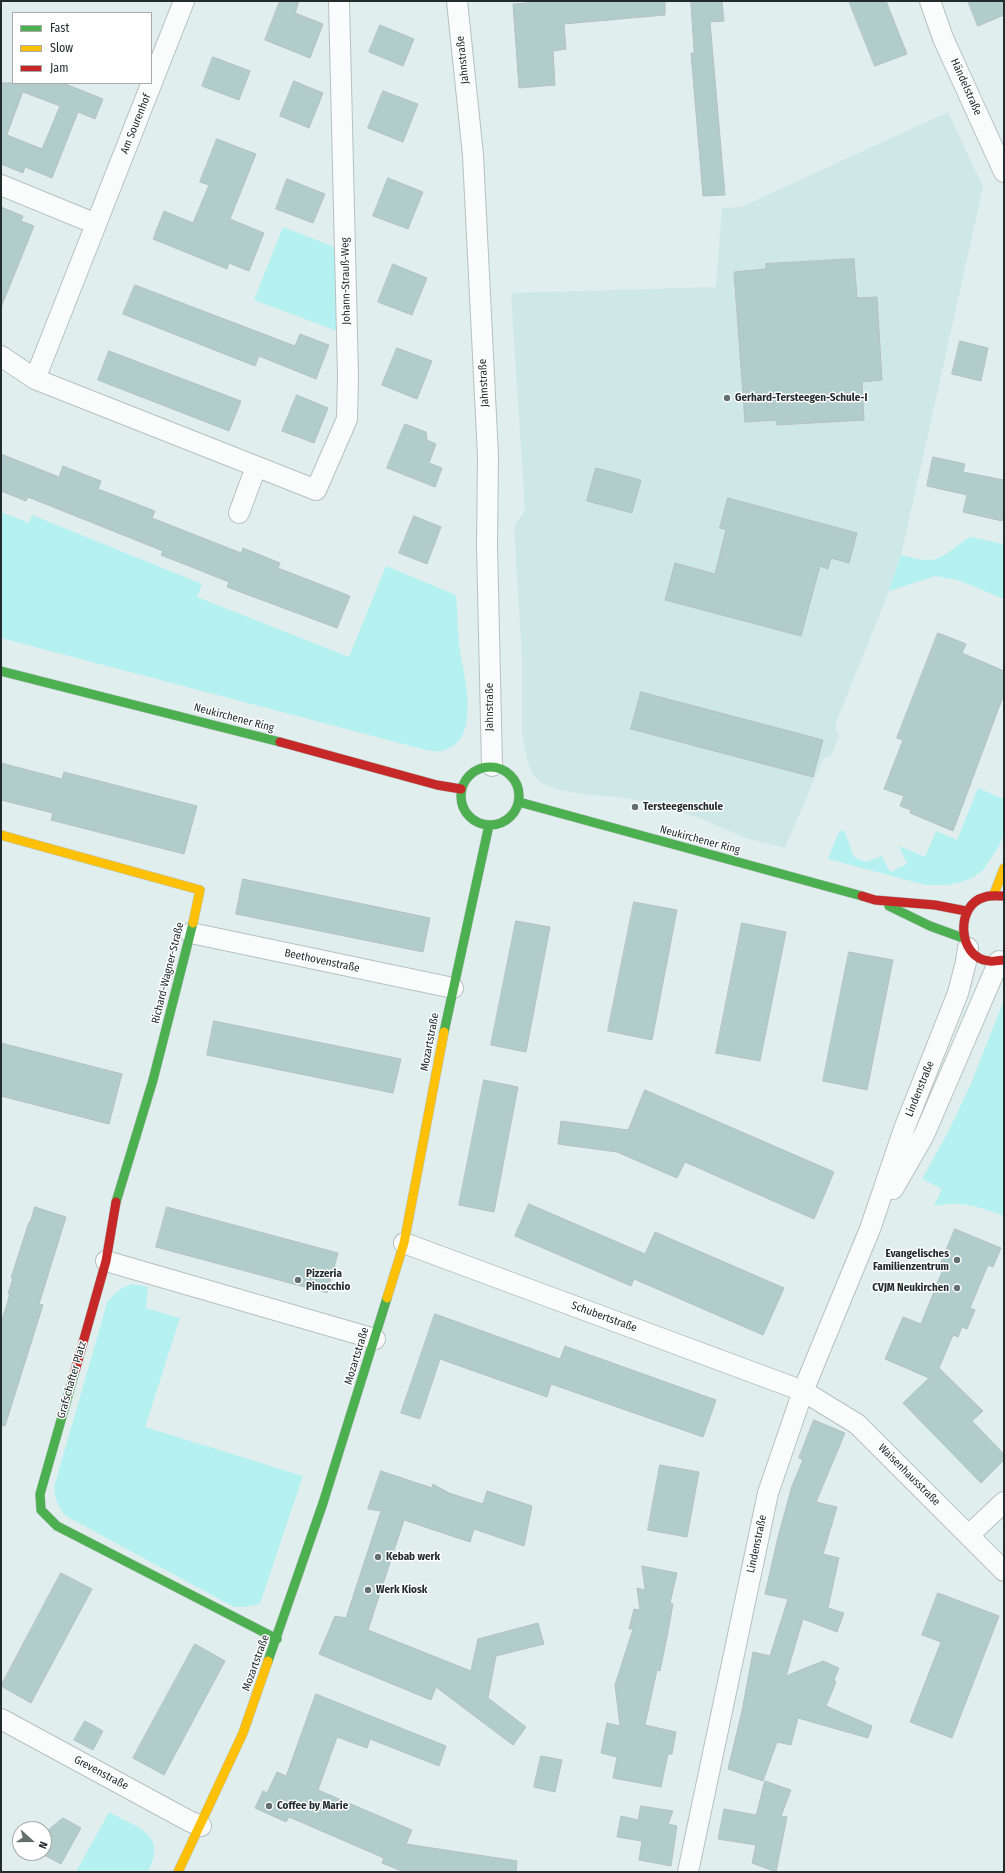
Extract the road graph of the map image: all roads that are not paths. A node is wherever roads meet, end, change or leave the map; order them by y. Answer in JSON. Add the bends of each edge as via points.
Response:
{"nodes":[{"id":1,"x":184,"y":1,"type":"edge"},
{"id":2,"x":339,"y":1,"type":"edge"},
{"id":3,"x":457,"y":1,"type":"edge"},
{"id":4,"x":930,"y":1,"type":"edge"},
{"id":5,"x":152,"y":82,"type":"edge"},
{"id":6,"x":151,"y":84,"type":"edge"},
{"id":7,"x":1004,"y":172,"type":"edge"},
{"id":8,"x":1,"y":185,"type":"edge"},
{"id":9,"x":96,"y":224,"type":"junction"},
{"id":10,"x":1,"y":356,"type":"edge"},
{"id":11,"x":35,"y":379,"type":"junction"},
{"id":12,"x":256,"y":467,"type":"junction"},
{"id":13,"x":239,"y":513,"type":"dead end"},
{"id":14,"x":1,"y":671,"type":"edge"},
{"id":15,"x":492,"y":766,"type":"junction"},
{"id":16,"x":461,"y":788,"type":"junction"},
{"id":17,"x":518,"y":802,"type":"junction"},
{"id":18,"x":489,"y":825,"type":"junction"},
{"id":19,"x":1,"y":835,"type":"edge"},
{"id":20,"x":1004,"y":868,"type":"edge"},
{"id":21,"x":994,"y":894,"type":"junction"},
{"id":22,"x":1004,"y":896,"type":"edge"},
{"id":23,"x":875,"y":900,"type":"junction"},
{"id":24,"x":966,"y":911,"type":"junction"},
{"id":25,"x":192,"y":933,"type":"junction"},
{"id":26,"x":965,"y":943,"type":"junction"},
{"id":27,"x":1001,"y":961,"type":"edge"},
{"id":28,"x":453,"y":988,"type":"junction"},
{"id":29,"x":870,"y":1229,"type":"junction"},
{"id":30,"x":404,"y":1243,"type":"junction"},
{"id":31,"x":106,"y":1261,"type":"junction"},
{"id":32,"x":375,"y":1339,"type":"junction"},
{"id":33,"x":803,"y":1391,"type":"junction"},
{"id":34,"x":1004,"y":1502,"type":"edge"},
{"id":35,"x":969,"y":1535,"type":"junction"},
{"id":36,"x":1004,"y":1571,"type":"edge"},
{"id":37,"x":277,"y":1639,"type":"junction"},
{"id":38,"x":1,"y":1719,"type":"edge"},
{"id":39,"x":201,"y":1826,"type":"junction"},
{"id":40,"x":178,"y":1872,"type":"edge"},
{"id":41,"x":688,"y":1872,"type":"edge"}],
"edges":[{"from":1,"to":5,"type":"street","name":"Am Sourenhof"},
{"from":2,"to":12,"type":"street","name":"Johann-Strauß-Weg","via":[[348,376],[346,419],[316,490]]},
{"from":3,"to":15,"type":"street","name":"Jahnstraße","via":[[473,155],[487,440]]},
{"from":4,"to":7,"type":"street","name":"Händelstraße","via":[[943,38]]},
{"from":6,"to":9,"type":"street","name":"Am Sourenhof"},
{"from":8,"to":9,"type":"street"},
{"from":9,"to":11,"type":"street","name":"Am Sourenhof"},
{"from":10,"to":11,"type":"street","name":"Johann-Strauß-Weg"},
{"from":11,"to":12,"type":"street","name":"Johann-Strauß-Weg"},
{"from":12,"to":13,"type":"street"},
{"from":14,"to":16,"type":"street","name":"Neukirchener Ring","via":[[438,785]]},
{"from":15,"to":16,"type":"street","via":[[481,767],[472,772]]},
{"from":15,"to":17,"type":"street","via":[[510,774],[516,782]]},
{"from":16,"to":18,"type":"street","via":[[460,799],[470,818]]},
{"from":17,"to":18,"type":"street","via":[[515,812],[508,819],[500,824]]},
{"from":17,"to":23,"type":"street","name":"Neukirchener Ring"},
{"from":18,"to":28,"type":"street","name":"Mozartstraße"},
{"from":19,"to":25,"type":"street","name":"Richard-Wagner-Straße","via":[[200,890]]},
{"from":20,"to":21,"type":"street"},
{"from":21,"to":22,"type":"street"},
{"from":21,"to":24,"type":"street","via":[[978,900]]},
{"from":23,"to":24,"type":"street","name":"Neukirchener Ring","via":[[935,905]]},
{"from":23,"to":26,"type":"street","name":"Neukirchener Ring"},
{"from":24,"to":26,"type":"street","via":[[962,924]]},
{"from":25,"to":28,"type":"street","name":"Beethovenstraße"},
{"from":25,"to":31,"type":"street","name":"Richard-Wagner-Straße","via":[[153,1080],[113,1213]]},
{"from":26,"to":27,"type":"street","name":"Neukirchener Ring","via":[[976,956],[987,961]]},
{"from":26,"to":29,"type":"street","name":"Lindenstraße","via":[[966,962],[958,993],[904,1129]]},
{"from":27,"to":29,"type":"street","name":"Lindenstraße","via":[[924,1135]]},
{"from":28,"to":30,"type":"street","name":"Mozartstraße"},
{"from":29,"to":33,"type":"street","name":"Lindenstraße"},
{"from":30,"to":32,"type":"street","name":"Mozartstraße"},
{"from":30,"to":33,"type":"street","name":"Schubertstraße"},
{"from":31,"to":32,"type":"street"},
{"from":31,"to":37,"type":"street","name":"Grafschafter Platz","via":[[40,1494],[41,1510],[57,1526]]},
{"from":32,"to":37,"type":"street","name":"Mozartstraße"},
{"from":33,"to":35,"type":"street","name":"Waisenhausstraße","via":[[857,1424]]},
{"from":33,"to":41,"type":"street","name":"Lindenstraße","via":[[768,1493]]},
{"from":34,"to":35,"type":"street"},
{"from":35,"to":36,"type":"street","name":"Waisenhausstraße"},
{"from":37,"to":39,"type":"street","name":"Mozartstraße","via":[[243,1733]]},
{"from":38,"to":39,"type":"street","name":"Grevenstraße"},
{"from":39,"to":40,"type":"street","name":"Mozartstraße"}]}
